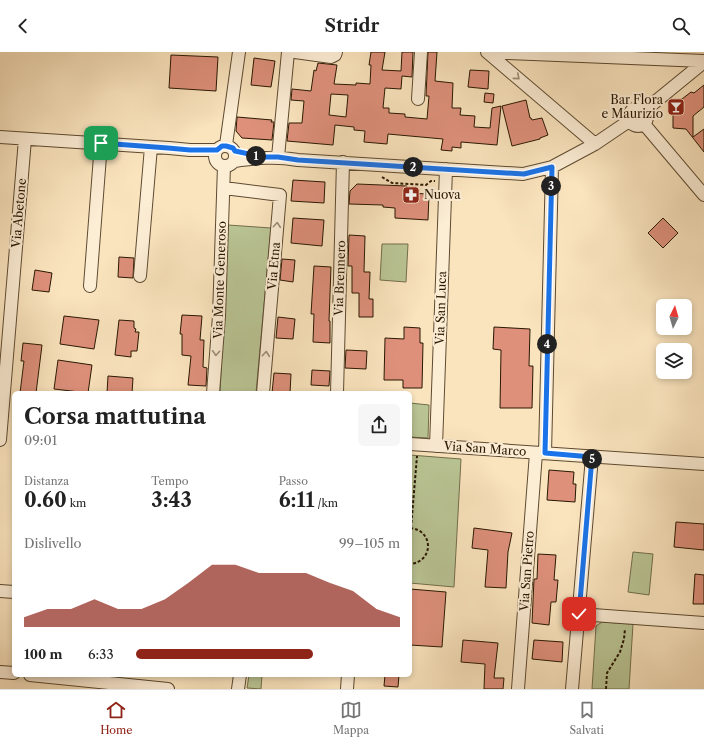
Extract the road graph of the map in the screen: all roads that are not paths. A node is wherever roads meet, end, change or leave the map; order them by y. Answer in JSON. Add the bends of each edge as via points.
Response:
{"nodes":[{"id":1,"x":239,"y":52,"type":"edge"},
{"id":2,"x":288,"y":52,"type":"edge"},
{"id":3,"x":296,"y":52,"type":"edge"},
{"id":4,"x":336,"y":52,"type":"edge"},
{"id":5,"x":421,"y":52,"type":"edge"},
{"id":6,"x":487,"y":52,"type":"edge"},
{"id":7,"x":704,"y":61,"type":"edge"},
{"id":8,"x":418,"y":99,"type":"dead end"},
{"id":9,"x":644,"y":110,"type":"junction"},
{"id":10,"x":630,"y":121,"type":"junction"},
{"id":11,"x":644,"y":124,"type":"junction"},
{"id":12,"x":0,"y":137,"type":"edge"},
{"id":13,"x":25,"y":138,"type":"junction"},
{"id":14,"x":101,"y":143,"type":"junction"},
{"id":15,"x":595,"y":144,"type":"junction"},
{"id":16,"x":151,"y":147,"type":"junction"},
{"id":17,"x":226,"y":156,"type":"junction"},
{"id":18,"x":278,"y":157,"type":"junction"},
{"id":19,"x":343,"y":162,"type":"junction"},
{"id":20,"x":552,"y":167,"type":"junction"},
{"id":21,"x":446,"y":169,"type":"junction"},
{"id":22,"x":224,"y":188,"type":"junction"},
{"id":23,"x":703,"y":193,"type":"edge"},
{"id":24,"x":140,"y":276,"type":"dead end"},
{"id":25,"x":90,"y":286,"type":"dead end"},
{"id":26,"x":213,"y":391,"type":"edge"},
{"id":27,"x":263,"y":391,"type":"edge"},
{"id":28,"x":337,"y":391,"type":"edge"},
{"id":29,"x":6,"y":407,"type":"edge"},
{"id":30,"x":0,"y":440,"type":"edge"},
{"id":31,"x":414,"y":445,"type":"edge"},
{"id":32,"x":436,"y":446,"type":"junction"},
{"id":33,"x":540,"y":453,"type":"junction"},
{"id":34,"x":592,"y":457,"type":"junction"},
{"id":35,"x":704,"y":464,"type":"edge"},
{"id":36,"x":0,"y":591,"type":"edge"},
{"id":37,"x":12,"y":592,"type":"edge"},
{"id":38,"x":579,"y":614,"type":"junction"},
{"id":39,"x":704,"y":623,"type":"edge"},
{"id":40,"x":0,"y":672,"type":"edge"},
{"id":41,"x":12,"y":673,"type":"edge"},
{"id":42,"x":50,"y":677,"type":"edge"},
{"id":43,"x":240,"y":677,"type":"edge"},
{"id":44,"x":348,"y":677,"type":"edge"},
{"id":45,"x":168,"y":689,"type":"edge"},
{"id":46,"x":238,"y":689,"type":"edge"},
{"id":47,"x":347,"y":689,"type":"edge"},
{"id":48,"x":518,"y":689,"type":"edge"},
{"id":49,"x":572,"y":689,"type":"edge"}],
"edges":[{"from":1,"to":17,"type":"street","name":"Via Monte Generoso"},
{"from":2,"to":18,"type":"street"},
{"from":3,"to":4,"type":"street","via":[[332,57]]},
{"from":5,"to":8,"type":"street"},
{"from":6,"to":7,"type":"street"},
{"from":6,"to":15,"type":"street","one_way":true},
{"from":7,"to":9,"type":"street"},
{"from":9,"to":10,"type":"street","via":[[637,108],[631,111],[628,118]]},
{"from":9,"to":11,"type":"street","via":[[647,118]]},
{"from":10,"to":11,"type":"street","via":[[634,126]]},
{"from":10,"to":15,"type":"street"},
{"from":11,"to":23,"type":"street"},
{"from":12,"to":13,"type":"street"},
{"from":13,"to":14,"type":"street"},
{"from":13,"to":29,"type":"street","name":"Via Abetone"},
{"from":14,"to":16,"type":"street"},
{"from":14,"to":25,"type":"street"},
{"from":15,"to":20,"type":"street"},
{"from":16,"to":17,"type":"street"},
{"from":16,"to":24,"type":"street"},
{"from":17,"to":18,"type":"street"},
{"from":17,"to":22,"type":"street","name":"Via Monte Generoso"},
{"from":18,"to":19,"type":"street"},
{"from":19,"to":21,"type":"street"},
{"from":19,"to":28,"type":"street","name":"Via Brennero"},
{"from":20,"to":21,"type":"street","via":[[524,174]]},
{"from":20,"to":33,"type":"street","name":"Via San Pietro"},
{"from":21,"to":32,"type":"street","name":"Via San Luca"},
{"from":22,"to":26,"type":"street","name":"Via Monte Generoso","one_way":true},
{"from":27,"to":22,"type":"street","name":"Via Etna","one_way":true,"via":[[280,195]]},
{"from":29,"to":30,"type":"street","name":"Via Abetone"},
{"from":31,"to":32,"type":"street","name":"Via San Marco"},
{"from":32,"to":33,"type":"street","name":"Via San Marco"},
{"from":33,"to":34,"type":"street","name":"Via San Marco"},
{"from":33,"to":48,"type":"street","name":"Via San Pietro"},
{"from":34,"to":35,"type":"street","name":"Via San Marco"},
{"from":34,"to":38,"type":"street"},
{"from":36,"to":37,"type":"street"},
{"from":38,"to":39,"type":"street"},
{"from":38,"to":49,"type":"street"},
{"from":40,"to":41,"type":"street"},
{"from":42,"to":45,"type":"street"},
{"from":43,"to":46,"type":"street"},
{"from":44,"to":47,"type":"street"}]}
